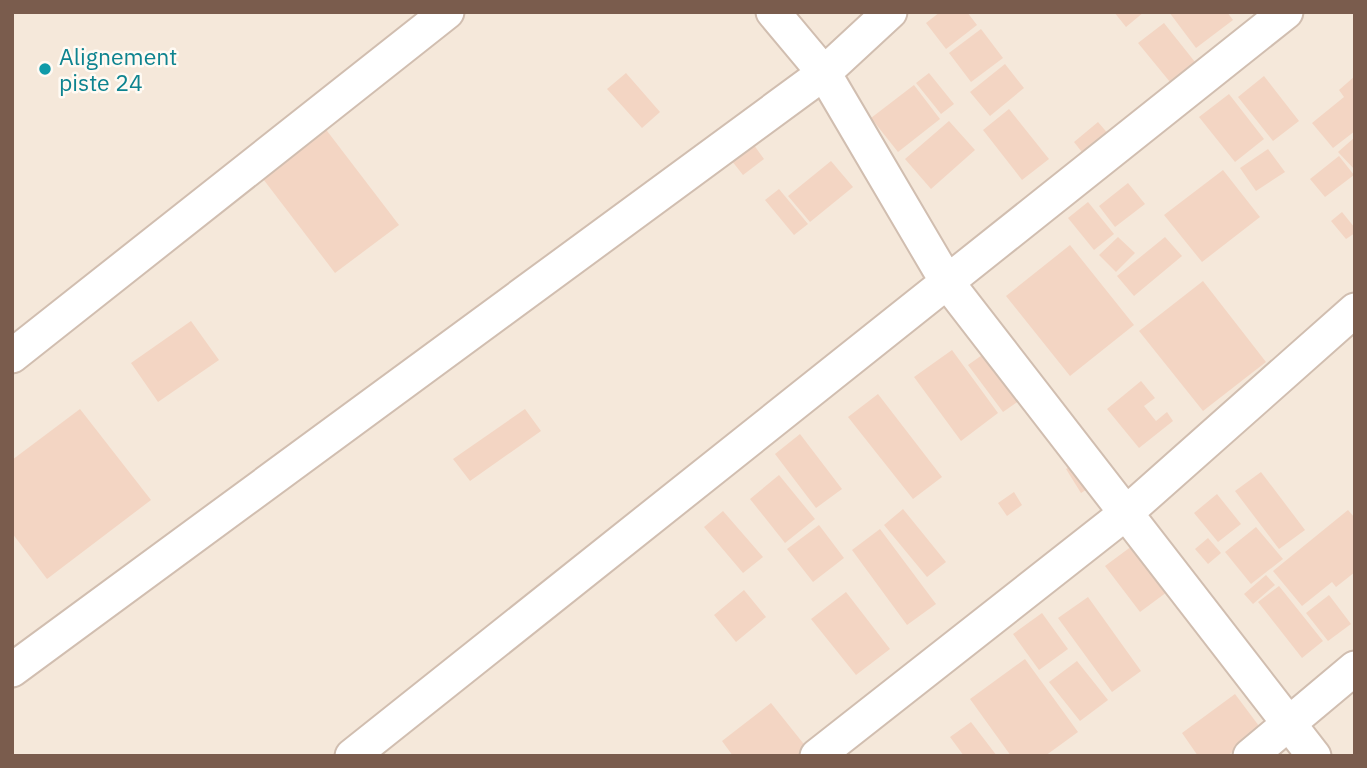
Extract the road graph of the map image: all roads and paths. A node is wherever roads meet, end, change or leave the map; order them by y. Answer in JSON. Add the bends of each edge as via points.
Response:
{"nodes":[{"id":1,"x":447,"y":12,"type":"edge"},
{"id":2,"x":773,"y":12,"type":"edge"},
{"id":3,"x":890,"y":12,"type":"edge"},
{"id":4,"x":1286,"y":12,"type":"edge"},
{"id":5,"x":824,"y":73,"type":"junction"},
{"id":6,"x":947,"y":282,"type":"junction"},
{"id":7,"x":1355,"y":310,"type":"edge"},
{"id":8,"x":12,"y":356,"type":"edge"},
{"id":9,"x":1126,"y":513,"type":"junction"},
{"id":10,"x":1355,"y":668,"type":"edge"},
{"id":11,"x":12,"y":670,"type":"edge"},
{"id":12,"x":1289,"y":723,"type":"junction"},
{"id":13,"x":352,"y":756,"type":"edge"},
{"id":14,"x":817,"y":756,"type":"edge"},
{"id":15,"x":1250,"y":756,"type":"edge"},
{"id":16,"x":1314,"y":756,"type":"edge"}],
"edges":[{"from":1,"to":8,"type":"street"},
{"from":2,"to":5,"type":"street"},
{"from":3,"to":5,"type":"street"},
{"from":4,"to":6,"type":"street"},
{"from":5,"to":6,"type":"street"},
{"from":5,"to":11,"type":"street"},
{"from":6,"to":9,"type":"street"},
{"from":6,"to":13,"type":"street"},
{"from":7,"to":9,"type":"street"},
{"from":9,"to":12,"type":"street"},
{"from":9,"to":14,"type":"street"},
{"from":10,"to":12,"type":"street"},
{"from":12,"to":15,"type":"street"},
{"from":12,"to":16,"type":"street"}]}
